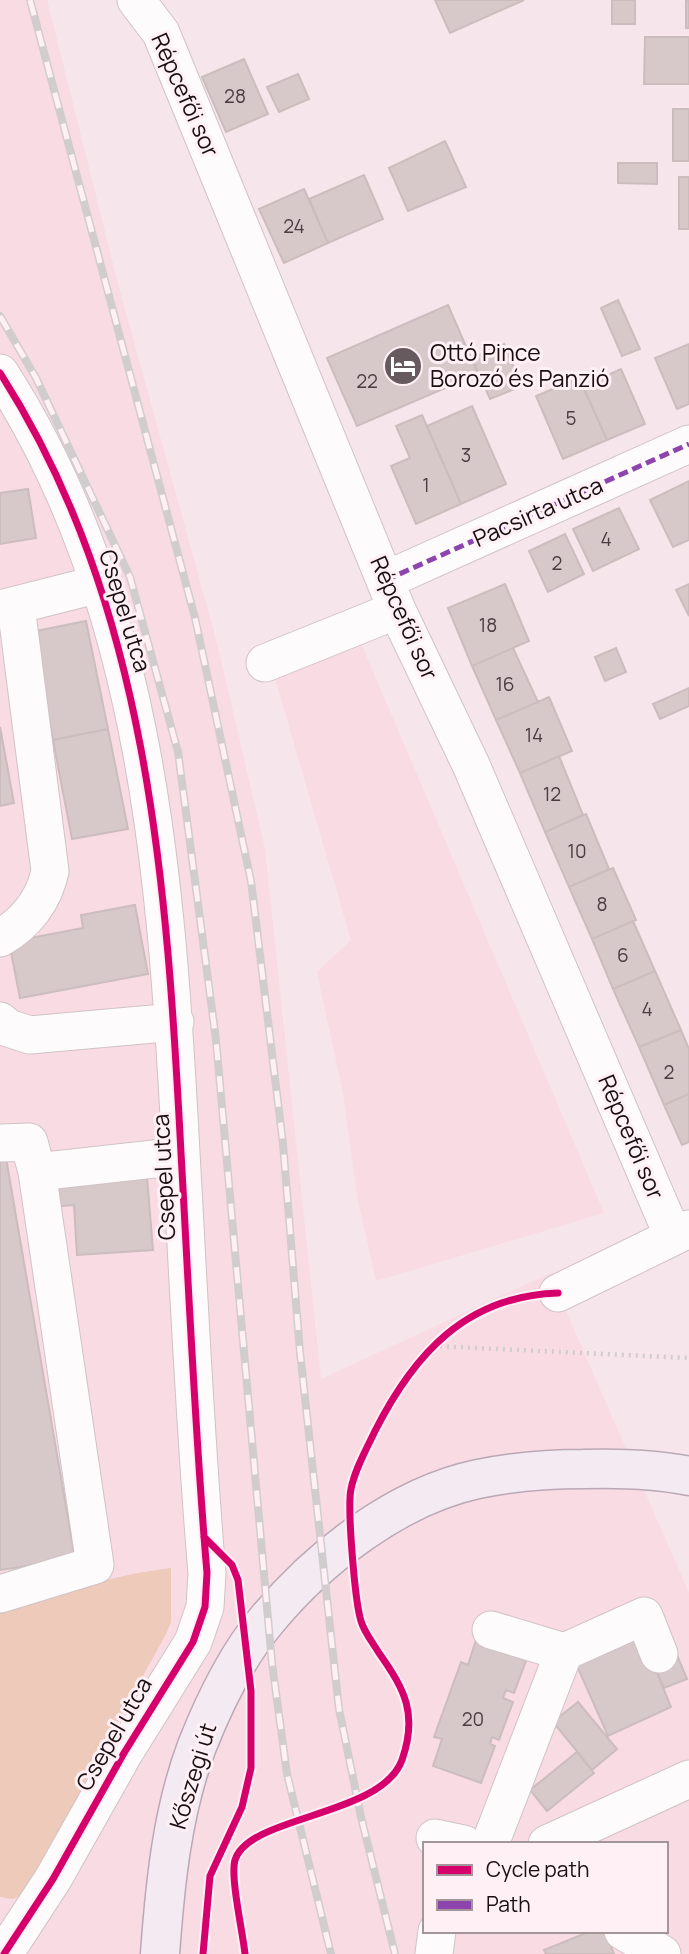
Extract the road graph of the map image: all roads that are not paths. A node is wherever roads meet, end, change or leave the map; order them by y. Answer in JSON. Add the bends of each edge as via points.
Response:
{"nodes":[{"id":1,"x":136,"y":0,"type":"edge"},
{"id":2,"x":0,"y":373,"type":"edge"},
{"id":3,"x":689,"y":444,"type":"edge"},
{"id":4,"x":99,"y":584,"type":"junction"},
{"id":5,"x":392,"y":595,"type":"junction"},
{"id":6,"x":8,"y":607,"type":"edge"},
{"id":7,"x":265,"y":663,"type":"dead end"},
{"id":8,"x":0,"y":938,"type":"edge"},
{"id":9,"x":0,"y":1021,"type":"edge"},
{"id":10,"x":174,"y":1022,"type":"junction"},
{"id":11,"x":0,"y":1143,"type":"edge"},
{"id":12,"x":181,"y":1156,"type":"junction"},
{"id":13,"x":37,"y":1172,"type":"junction"},
{"id":14,"x":681,"y":1232,"type":"edge"},
{"id":15,"x":558,"y":1293,"type":"dead end"},
{"id":16,"x":689,"y":1476,"type":"edge"},
{"id":17,"x":0,"y":1594,"type":"edge"},
{"id":18,"x":491,"y":1630,"type":"dead end"},
{"id":19,"x":564,"y":1652,"type":"junction"},
{"id":20,"x":659,"y":1654,"type":"dead end"},
{"id":21,"x":689,"y":1779,"type":"edge"},
{"id":22,"x":491,"y":1842,"type":"edge"},
{"id":23,"x":552,"y":1842,"type":"edge"},
{"id":24,"x":437,"y":1933,"type":"edge"},
{"id":25,"x":627,"y":1933,"type":"edge"},
{"id":26,"x":5,"y":1954,"type":"edge"},
{"id":27,"x":160,"y":1954,"type":"edge"},
{"id":28,"x":434,"y":1954,"type":"edge"},
{"id":29,"x":662,"y":1954,"type":"edge"}],
"edges":[{"from":1,"to":5,"type":"street","name":"Répcefői sor","via":[[161,33]]},
{"from":2,"to":4,"type":"street","name":"Csepel utca","via":[[48,462]]},
{"from":3,"to":5,"type":"street","name":"Pacsirta utca"},
{"from":4,"to":6,"type":"street"},
{"from":4,"to":10,"type":"street","name":"Csepel utca","via":[[118,641],[153,818]]},
{"from":5,"to":7,"type":"street","name":"Pacsirta utca"},
{"from":5,"to":14,"type":"street","name":"Répcefői sor"},
{"from":6,"to":8,"type":"street","via":[[50,871],[42,898]]},
{"from":9,"to":10,"type":"street","via":[[30,1035]]},
{"from":10,"to":12,"type":"street","name":"Csepel utca"},
{"from":11,"to":13,"type":"street","via":[[29,1142]]},
{"from":12,"to":13,"type":"street"},
{"from":12,"to":26,"type":"street","name":"Csepel utca","via":[[207,1573],[205,1607],[193,1642]]},
{"from":13,"to":17,"type":"street","via":[[95,1565]]},
{"from":14,"to":15,"type":"street"},
{"from":16,"to":27,"type":"main road","name":"Kőszegi út","via":[[606,1468],[551,1469],[477,1479],[387,1516],[305,1581],[266,1621],[237,1664],[197,1747],[169,1860]]},
{"from":18,"to":19,"type":"street"},
{"from":19,"to":20,"type":"street","via":[[644,1615]]},
{"from":19,"to":22,"type":"street"},
{"from":21,"to":23,"type":"street"},
{"from":24,"to":28,"type":"street"},
{"from":25,"to":29,"type":"street"}]}
